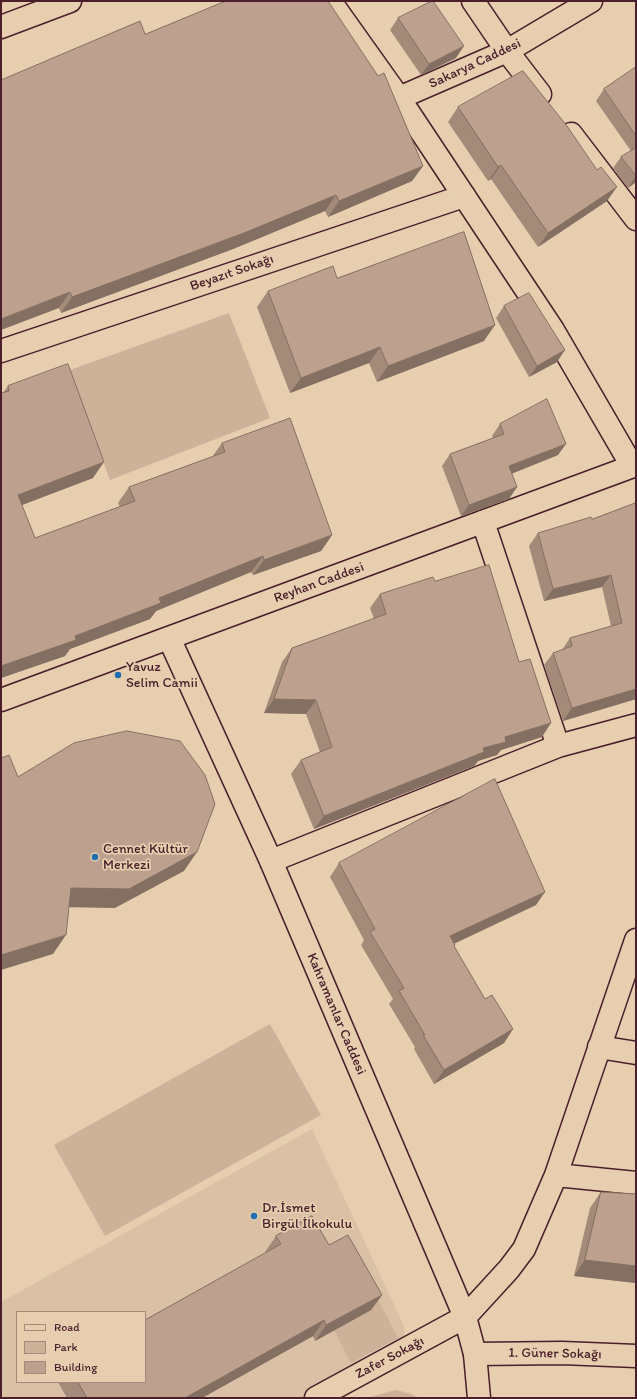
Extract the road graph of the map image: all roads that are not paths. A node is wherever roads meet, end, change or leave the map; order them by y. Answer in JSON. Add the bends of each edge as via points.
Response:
{"nodes":[{"id":1,"x":70,"y":1,"type":"edge"},
{"id":2,"x":330,"y":1,"type":"edge"},
{"id":3,"x":473,"y":1,"type":"edge"},
{"id":4,"x":591,"y":1,"type":"edge"},
{"id":5,"x":1,"y":27,"type":"edge"},
{"id":6,"x":507,"y":51,"type":"junction"},
{"id":7,"x":399,"y":98,"type":"junction"},
{"id":8,"x":464,"y":196,"type":"junction"},
{"id":9,"x":636,"y":219,"type":"edge"},
{"id":10,"x":1,"y":351,"type":"edge"},
{"id":11,"x":634,"y":465,"type":"edge"},
{"id":12,"x":483,"y":522,"type":"junction"},
{"id":13,"x":169,"y":638,"type":"junction"},
{"id":14,"x":1,"y":700,"type":"edge"},
{"id":15,"x":636,"y":726,"type":"edge"},
{"id":16,"x":558,"y":746,"type":"junction"},
{"id":17,"x":271,"y":861,"type":"junction"},
{"id":18,"x":636,"y":940,"type":"edge"},
{"id":19,"x":599,"y":1047,"type":"junction"},
{"id":20,"x":636,"y":1053,"type":"edge"},
{"id":21,"x":556,"y":1176,"type":"junction"},
{"id":22,"x":636,"y":1183,"type":"edge"},
{"id":23,"x":465,"y":1317,"type":"junction"},
{"id":24,"x":475,"y":1354,"type":"junction"},
{"id":25,"x":636,"y":1356,"type":"edge"},
{"id":26,"x":316,"y":1398,"type":"edge"},
{"id":27,"x":479,"y":1398,"type":"edge"}],
"edges":[{"from":1,"to":5,"type":"street"},
{"from":2,"to":7,"type":"street"},
{"from":3,"to":6,"type":"street"},
{"from":4,"to":6,"type":"street","name":"Sakarya Caddesi"},
{"from":6,"to":7,"type":"street","name":"Sakarya Caddesi"},
{"from":6,"to":9,"type":"street"},
{"from":7,"to":8,"type":"street"},
{"from":8,"to":10,"type":"street","name":"Beyazıt Sokağı"},
{"from":8,"to":11,"type":"street","via":[[553,330]]},
{"from":11,"to":12,"type":"street","name":"Reyhan Caddesi"},
{"from":12,"to":13,"type":"street","name":"Reyhan Caddesi"},
{"from":12,"to":16,"type":"street"},
{"from":13,"to":14,"type":"street","name":"Reyhan Caddesi"},
{"from":13,"to":17,"type":"street","name":"Kahramanlar Caddesi"},
{"from":15,"to":16,"type":"street"},
{"from":16,"to":17,"type":"street"},
{"from":17,"to":23,"type":"street","name":"Kahramanlar Caddesi"},
{"from":18,"to":19,"type":"street","name":"Zafer Sokağı"},
{"from":19,"to":20,"type":"street"},
{"from":19,"to":21,"type":"street","name":"Zafer Sokağı"},
{"from":21,"to":22,"type":"street"},
{"from":21,"to":23,"type":"street","name":"Zafer Sokağı","via":[[524,1249]]},
{"from":23,"to":24,"type":"street","name":"Kahramanlar Caddesi"},
{"from":23,"to":26,"type":"street","name":"Zafer Sokağı"},
{"from":24,"to":25,"type":"street","name":"1. Güner Sokağı","via":[[562,1353]]},
{"from":24,"to":27,"type":"street","name":"Kahramanlar Caddesi"}]}
